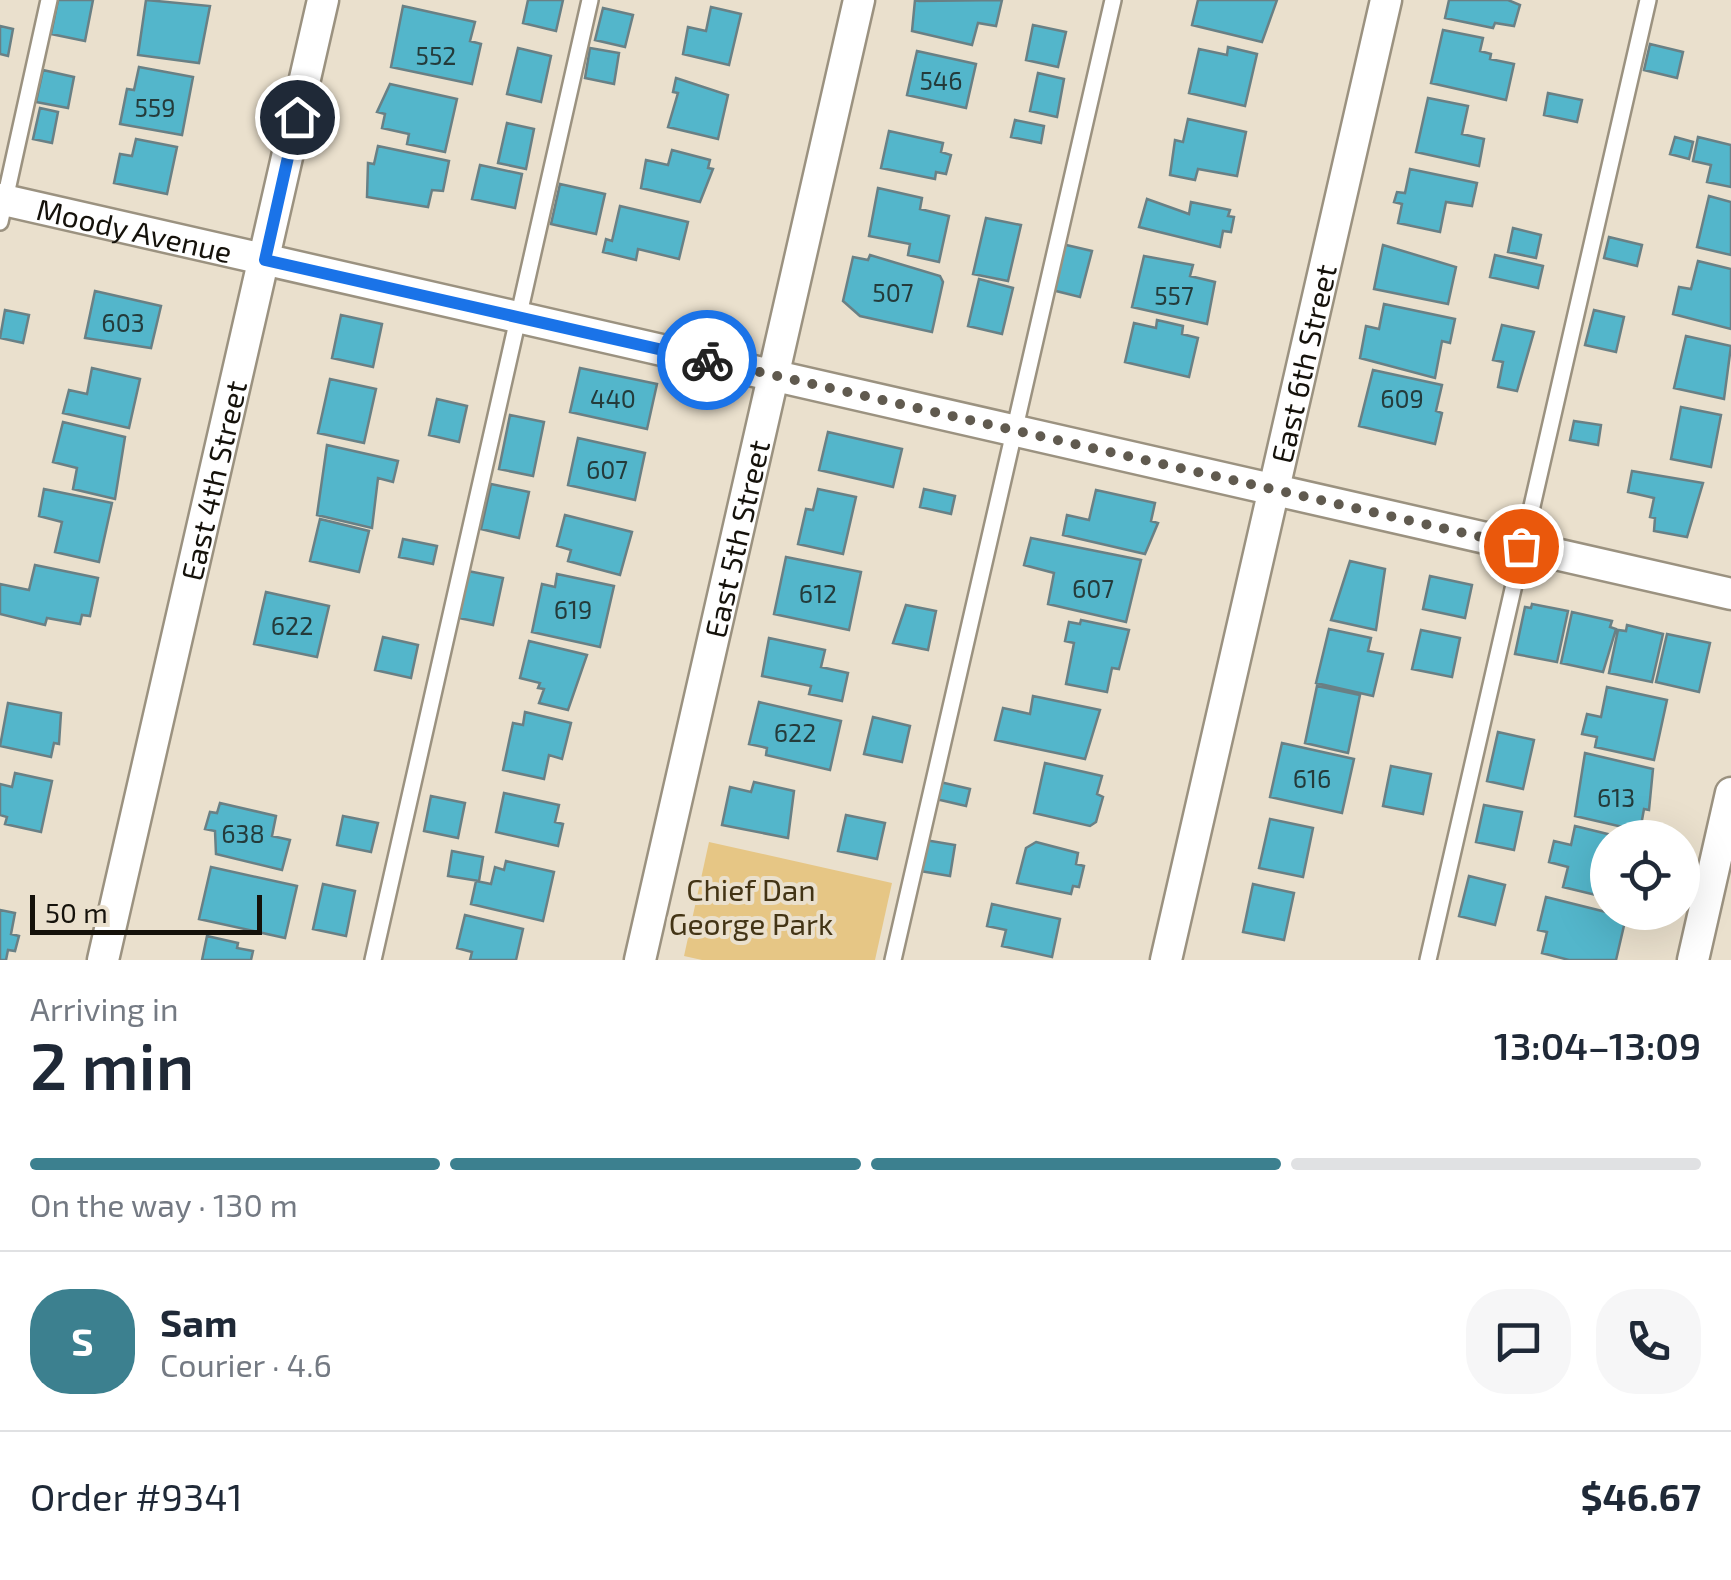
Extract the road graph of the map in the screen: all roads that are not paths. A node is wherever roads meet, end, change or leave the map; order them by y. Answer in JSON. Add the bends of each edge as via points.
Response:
{"nodes":[{"id":1,"x":49,"y":0,"type":"edge"},
{"id":2,"x":322,"y":0,"type":"edge"},
{"id":3,"x":590,"y":0,"type":"edge"},
{"id":4,"x":859,"y":0,"type":"edge"},
{"id":5,"x":1114,"y":0,"type":"edge"},
{"id":6,"x":1386,"y":0,"type":"edge"},
{"id":7,"x":1648,"y":0,"type":"edge"},
{"id":8,"x":2,"y":207,"type":"edge"},
{"id":9,"x":265,"y":260,"type":"junction"},
{"id":10,"x":518,"y":316,"type":"junction"},
{"id":11,"x":773,"y":376,"type":"junction"},
{"id":12,"x":1012,"y":432,"type":"junction"},
{"id":13,"x":1274,"y":490,"type":"junction"},
{"id":14,"x":1521,"y":546,"type":"junction"},
{"id":15,"x":1731,"y":594,"type":"edge"},
{"id":16,"x":1731,"y":794,"type":"edge"},
{"id":17,"x":102,"y":960,"type":"edge"},
{"id":18,"x":373,"y":960,"type":"edge"},
{"id":19,"x":640,"y":960,"type":"edge"},
{"id":20,"x":892,"y":960,"type":"edge"},
{"id":21,"x":1166,"y":960,"type":"edge"},
{"id":22,"x":1428,"y":960,"type":"edge"},
{"id":23,"x":1693,"y":960,"type":"edge"}],
"edges":[{"from":1,"to":8,"type":"lane"},
{"from":2,"to":9,"type":"street","name":"East 4th Street"},
{"from":3,"to":10,"type":"lane"},
{"from":4,"to":11,"type":"street","name":"East 5th Street"},
{"from":5,"to":12,"type":"lane"},
{"from":6,"to":13,"type":"street","name":"East 6th Street"},
{"from":7,"to":14,"type":"lane"},
{"from":8,"to":9,"type":"street","name":"Moody Avenue"},
{"from":9,"to":10,"type":"street","name":"Moody Avenue"},
{"from":9,"to":17,"type":"street","name":"East 4th Street"},
{"from":10,"to":11,"type":"street","name":"Moody Avenue"},
{"from":10,"to":18,"type":"lane"},
{"from":11,"to":12,"type":"street","name":"Moody Avenue"},
{"from":11,"to":19,"type":"street","name":"East 5th Street"},
{"from":12,"to":13,"type":"street","name":"Moody Avenue"},
{"from":12,"to":20,"type":"lane"},
{"from":13,"to":14,"type":"street","name":"Moody Avenue"},
{"from":13,"to":21,"type":"street","name":"East 6th Street"},
{"from":14,"to":15,"type":"street","name":"Moody Avenue"},
{"from":14,"to":22,"type":"lane"},
{"from":16,"to":23,"type":"street"}]}
